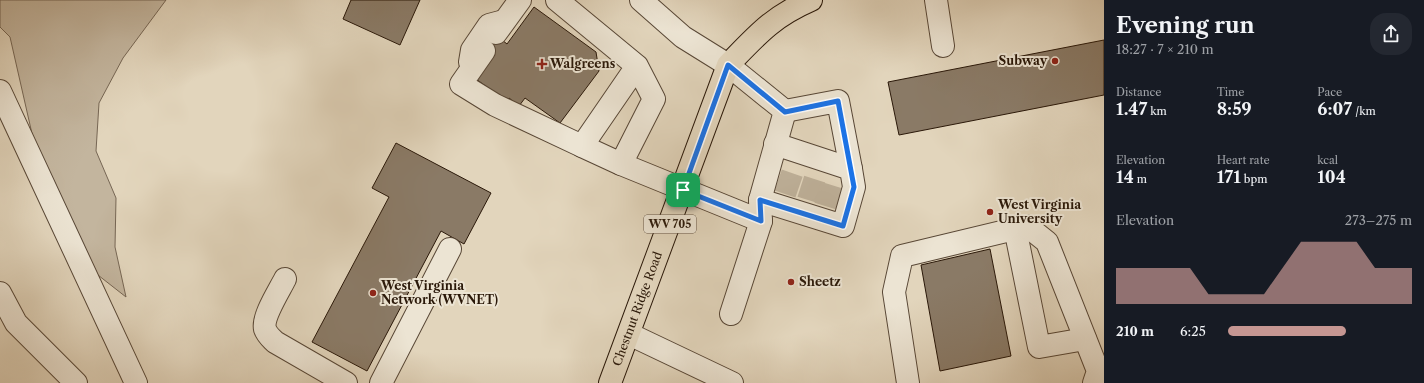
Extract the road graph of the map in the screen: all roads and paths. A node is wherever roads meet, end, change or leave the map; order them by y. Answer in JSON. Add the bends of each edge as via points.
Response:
{"nodes":[{"id":1,"x":520,"y":0,"type":"edge"},
{"id":2,"x":557,"y":0,"type":"edge"},
{"id":3,"x":642,"y":0,"type":"edge"},
{"id":4,"x":812,"y":0,"type":"edge"},
{"id":5,"x":936,"y":0,"type":"edge"},
{"id":6,"x":494,"y":35,"type":"junction"},
{"id":7,"x":943,"y":46,"type":"dead end"},
{"id":8,"x":728,"y":65,"type":"junction"},
{"id":9,"x":637,"y":66,"type":"junction"},
{"id":10,"x":470,"y":70,"type":"junction"},
{"id":11,"x":0,"y":91,"type":"edge"},
{"id":12,"x":785,"y":112,"type":"junction"},
{"id":13,"x":776,"y":144,"type":"junction"},
{"id":14,"x":582,"y":146,"type":"junction"},
{"id":15,"x":621,"y":164,"type":"junction"},
{"id":16,"x":822,"y":167,"type":"junction"},
{"id":17,"x":683,"y":190,"type":"junction"},
{"id":18,"x":760,"y":211,"type":"junction"},
{"id":19,"x":1015,"y":228,"type":"junction"},
{"id":20,"x":450,"y":249,"type":"dead end"},
{"id":21,"x":286,"y":279,"type":"dead end"},
{"id":22,"x":0,"y":293,"type":"edge"},
{"id":23,"x":731,"y":314,"type":"dead end"},
{"id":24,"x":8,"y":324,"type":"edge"},
{"id":25,"x":629,"y":334,"type":"junction"},
{"id":26,"x":1085,"y":339,"type":"junction"},
{"id":27,"x":76,"y":383,"type":"edge"},
{"id":28,"x":136,"y":383,"type":"edge"},
{"id":29,"x":346,"y":383,"type":"edge"},
{"id":30,"x":381,"y":383,"type":"edge"},
{"id":31,"x":610,"y":383,"type":"edge"},
{"id":32,"x":732,"y":383,"type":"edge"},
{"id":33,"x":908,"y":383,"type":"edge"},
{"id":34,"x":1094,"y":383,"type":"edge"}],
"edges":[{"from":1,"to":6,"type":"street"},
{"from":2,"to":9,"type":"street"},
{"from":3,"to":8,"type":"street","via":[[683,37]]},
{"from":4,"to":8,"type":"main road","name":"Chestnut Ridge Road","number":"WV 705","via":[[792,8],[765,27]]},
{"from":5,"to":7,"type":"street"},
{"from":6,"to":10,"type":"street"},
{"from":6,"to":10,"type":"street","via":[[489,25],[472,50]]},
{"from":8,"to":12,"type":"street"},
{"from":8,"to":17,"type":"main road","name":"Chestnut Ridge Road","number":"WV 705"},
{"from":9,"to":14,"type":"street"},
{"from":9,"to":15,"type":"street","via":[[654,99]]},
{"from":10,"to":14,"type":"street","via":[[460,84],[495,105]]},
{"from":11,"to":28,"type":"street"},
{"from":12,"to":13,"type":"street"},
{"from":12,"to":16,"type":"street","via":[[838,101]]},
{"from":13,"to":16,"type":"street"},
{"from":13,"to":18,"type":"street"},
{"from":14,"to":15,"type":"street"},
{"from":15,"to":17,"type":"street"},
{"from":16,"to":18,"type":"street","via":[[854,187],[843,226],[814,209],[783,200]]},
{"from":17,"to":18,"type":"street"},
{"from":17,"to":25,"type":"main road","name":"Chestnut Ridge Road","number":"WV 705"},
{"from":18,"to":23,"type":"street"},
{"from":19,"to":26,"type":"street","via":[[1027,226],[1047,242]]},
{"from":19,"to":26,"type":"street","via":[[1039,347]]},
{"from":19,"to":33,"type":"street","via":[[902,256],[894,292]]},
{"from":20,"to":30,"type":"street"},
{"from":21,"to":29,"type":"street","via":[[265,318],[264,328],[267,334],[275,342]]},
{"from":22,"to":24,"type":"street"},
{"from":24,"to":27,"type":"street"},
{"from":25,"to":31,"type":"main road","name":"Chestnut Ridge Road","number":"WV 705"},
{"from":25,"to":32,"type":"street"},
{"from":26,"to":34,"type":"street","via":[[1098,371]]}]}
